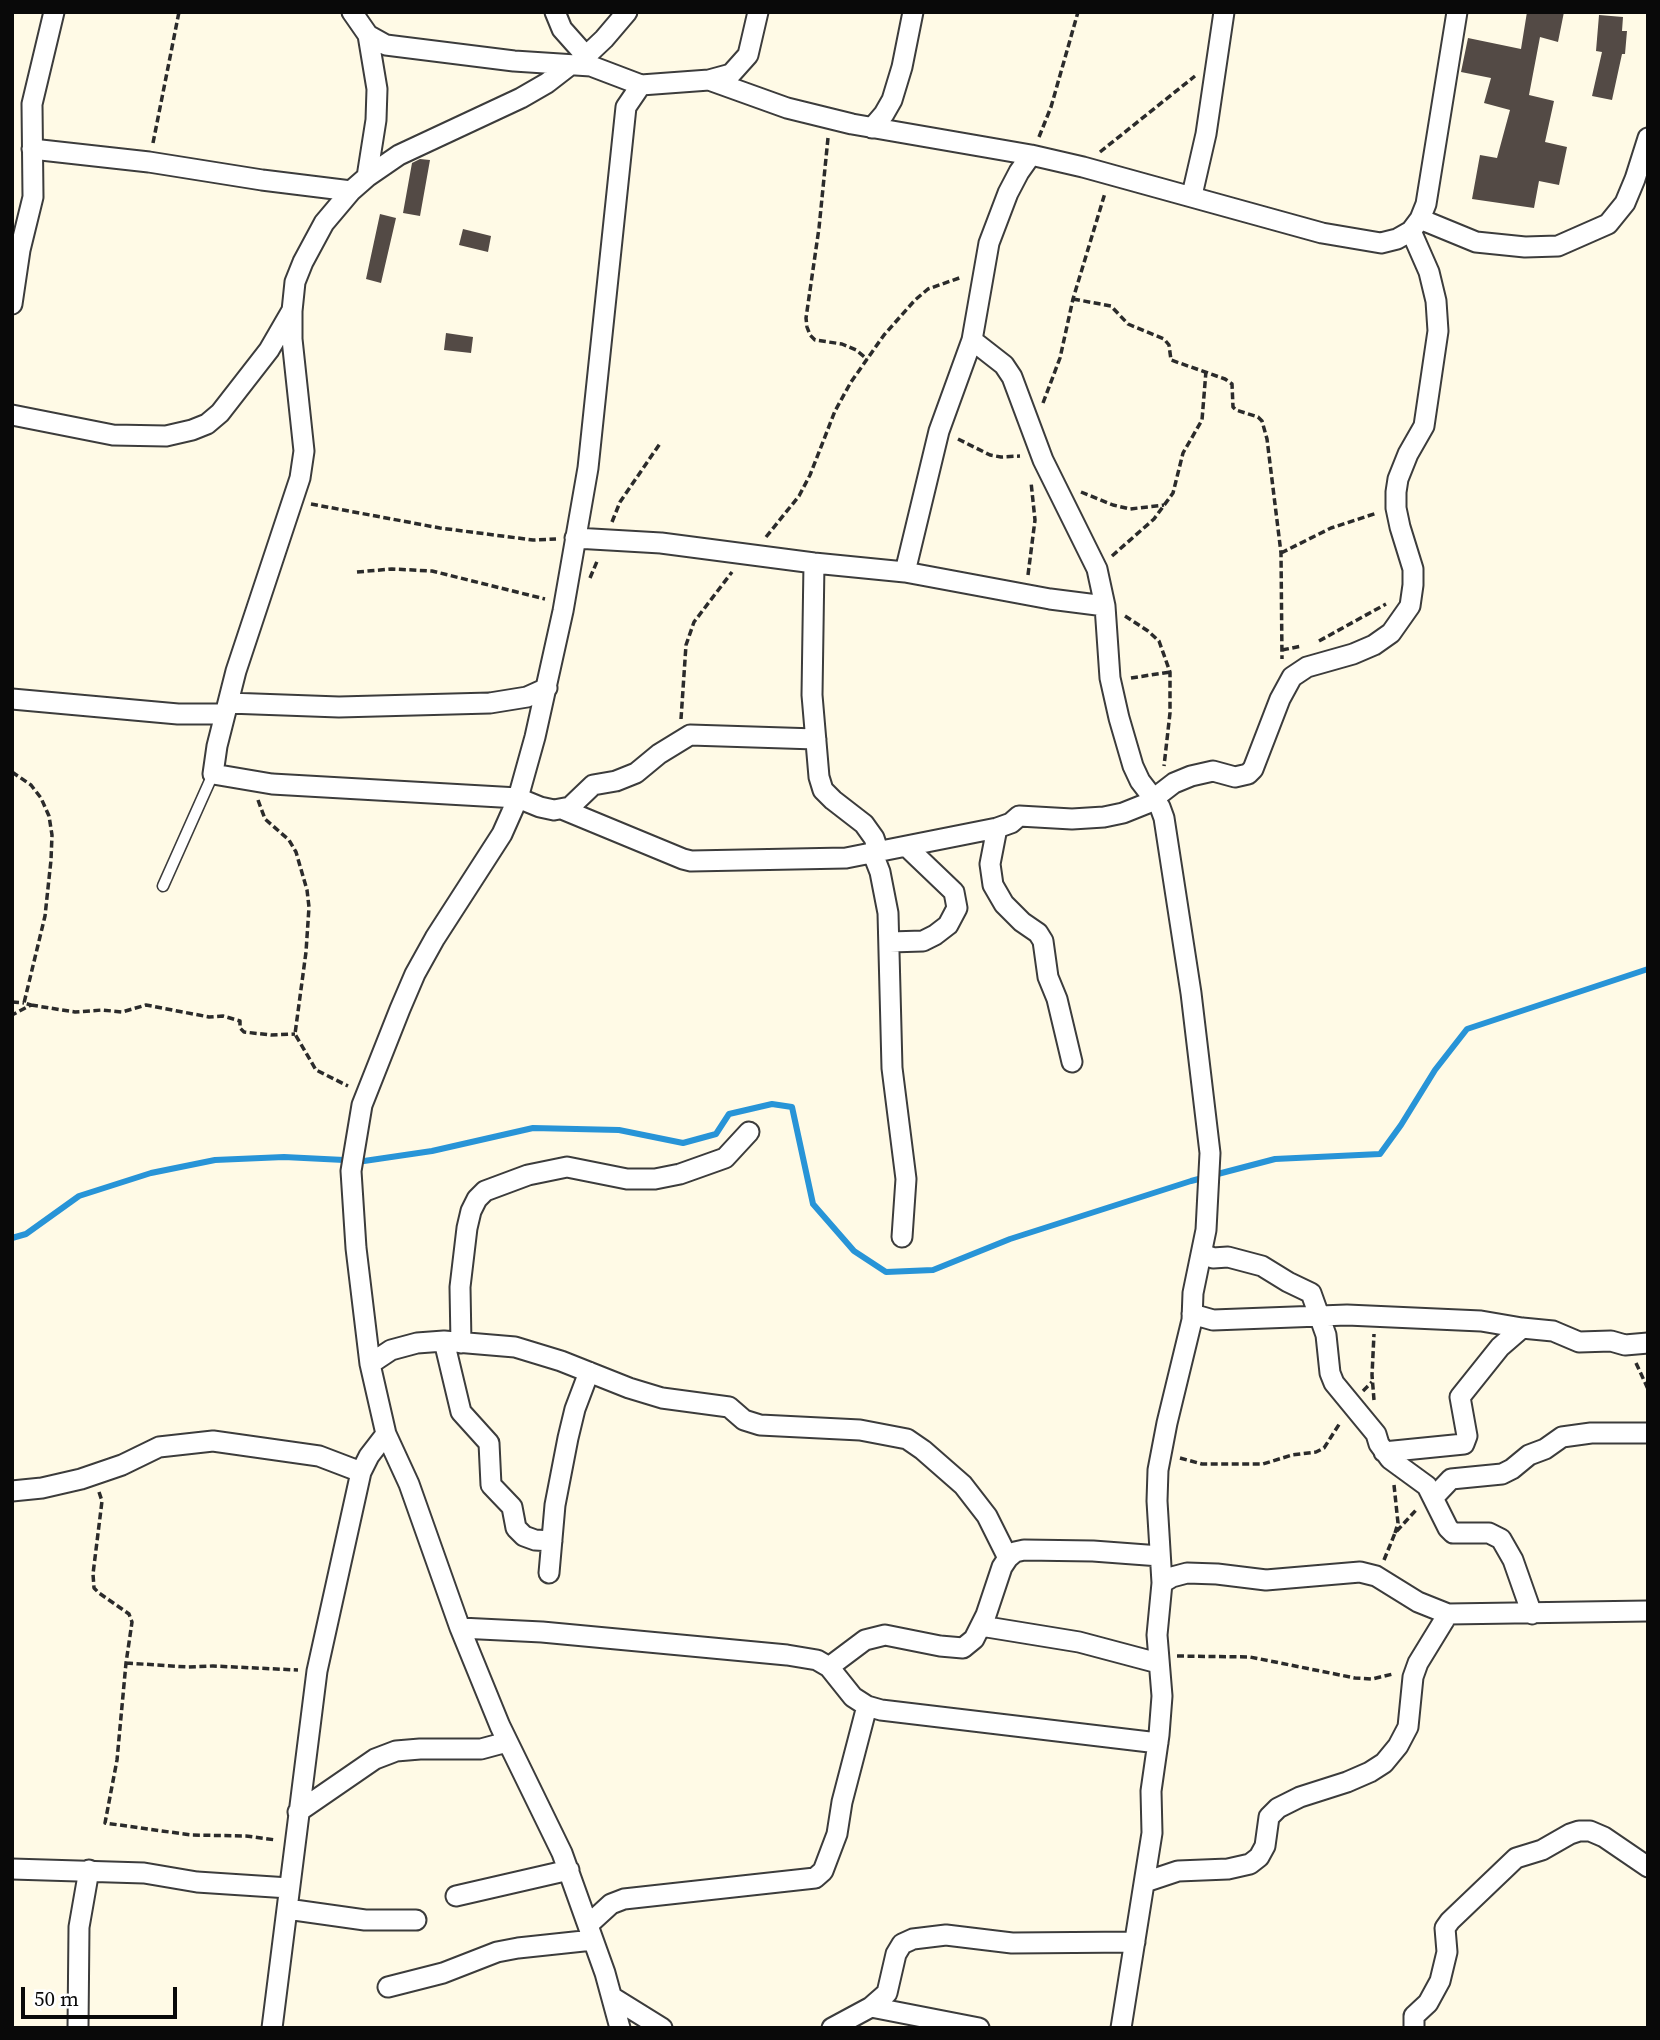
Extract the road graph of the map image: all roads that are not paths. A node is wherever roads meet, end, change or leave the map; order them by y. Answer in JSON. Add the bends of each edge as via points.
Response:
{"nodes":[{"id":1,"x":54,"y":12,"type":"edge"},
{"id":2,"x":352,"y":12,"type":"edge"},
{"id":3,"x":555,"y":12,"type":"edge"},
{"id":4,"x":627,"y":12,"type":"edge"},
{"id":5,"x":758,"y":12,"type":"edge"},
{"id":6,"x":912,"y":12,"type":"edge"},
{"id":7,"x":1223,"y":12,"type":"edge"},
{"id":8,"x":1457,"y":12,"type":"edge"},
{"id":9,"x":368,"y":35,"type":"junction"},
{"id":10,"x":588,"y":61,"type":"junction"},
{"id":11,"x":569,"y":66,"type":"junction"},
{"id":12,"x":709,"y":80,"type":"junction"},
{"id":13,"x":641,"y":85,"type":"junction"},
{"id":14,"x":872,"y":128,"type":"junction"},
{"id":15,"x":1648,"y":138,"type":"edge"},
{"id":16,"x":32,"y":149,"type":"junction"},
{"id":17,"x":1031,"y":155,"type":"junction"},
{"id":18,"x":366,"y":177,"type":"junction"},
{"id":19,"x":351,"y":191,"type":"junction"},
{"id":20,"x":1192,"y":195,"type":"junction"},
{"id":21,"x":1415,"y":225,"type":"junction"},
{"id":22,"x":16,"y":250,"type":"edge"},
{"id":23,"x":12,"y":304,"type":"edge"},
{"id":24,"x":292,"y":311,"type":"junction"},
{"id":25,"x":972,"y":340,"type":"junction"},
{"id":26,"x":12,"y":415,"type":"edge"},
{"id":27,"x":575,"y":538,"type":"junction"},
{"id":28,"x":814,"y":563,"type":"junction"},
{"id":29,"x":905,"y":572,"type":"junction"},
{"id":30,"x":1105,"y":606,"type":"junction"},
{"id":31,"x":547,"y":688,"type":"junction"},
{"id":32,"x":12,"y":699,"type":"edge"},
{"id":33,"x":227,"y":709,"type":"junction"},
{"id":34,"x":816,"y":739,"type":"junction"},
{"id":35,"x":213,"y":774,"type":"junction"},
{"id":36,"x":1161,"y":794,"type":"junction"},
{"id":37,"x":518,"y":798,"type":"junction"},
{"id":38,"x":562,"y":809,"type":"junction"},
{"id":39,"x":997,"y":828,"type":"junction"},
{"id":40,"x":907,"y":847,"type":"junction"},
{"id":41,"x":876,"y":853,"type":"junction"},
{"id":42,"x":163,"y":886,"type":"dead end"},
{"id":43,"x":890,"y":942,"type":"junction"},
{"id":44,"x":1072,"y":1062,"type":"dead end"},
{"id":45,"x":749,"y":1132,"type":"dead end"},
{"id":46,"x":902,"y":1237,"type":"dead end"},
{"id":47,"x":1202,"y":1250,"type":"junction"},
{"id":48,"x":1192,"y":1314,"type":"junction"},
{"id":49,"x":1321,"y":1316,"type":"junction"},
{"id":50,"x":1522,"y":1328,"type":"junction"},
{"id":51,"x":453,"y":1342,"type":"junction"},
{"id":52,"x":1648,"y":1343,"type":"edge"},
{"id":53,"x":370,"y":1364,"type":"junction"},
{"id":54,"x":589,"y":1371,"type":"junction"},
{"id":55,"x":1648,"y":1433,"type":"edge"},
{"id":56,"x":386,"y":1434,"type":"junction"},
{"id":57,"x":1387,"y":1455,"type":"junction"},
{"id":58,"x":361,"y":1472,"type":"junction"},
{"id":59,"x":12,"y":1491,"type":"edge"},
{"id":60,"x":1433,"y":1498,"type":"junction"},
{"id":61,"x":552,"y":1541,"type":"junction"},
{"id":62,"x":1160,"y":1556,"type":"junction"},
{"id":63,"x":1008,"y":1558,"type":"junction"},
{"id":64,"x":549,"y":1573,"type":"dead end"},
{"id":65,"x":1162,"y":1583,"type":"junction"},
{"id":66,"x":1648,"y":1611,"type":"edge"},
{"id":67,"x":1448,"y":1614,"type":"junction"},
{"id":68,"x":1532,"y":1614,"type":"junction"},
{"id":69,"x":981,"y":1626,"type":"junction"},
{"id":70,"x":460,"y":1628,"type":"junction"},
{"id":71,"x":1158,"y":1659,"type":"junction"},
{"id":72,"x":829,"y":1667,"type":"junction"},
{"id":73,"x":867,"y":1706,"type":"junction"},
{"id":74,"x":507,"y":1742,"type":"junction"},
{"id":75,"x":1158,"y":1743,"type":"junction"},
{"id":76,"x":298,"y":1812,"type":"junction"},
{"id":77,"x":1648,"y":1867,"type":"edge"},
{"id":78,"x":12,"y":1869,"type":"edge"},
{"id":79,"x":89,"y":1870,"type":"junction"},
{"id":80,"x":569,"y":1870,"type":"junction"},
{"id":81,"x":1144,"y":1882,"type":"junction"},
{"id":82,"x":289,"y":1888,"type":"junction"},
{"id":83,"x":456,"y":1896,"type":"dead end"},
{"id":84,"x":287,"y":1909,"type":"junction"},
{"id":85,"x":416,"y":1920,"type":"dead end"},
{"id":86,"x":591,"y":1933,"type":"junction"},
{"id":87,"x":1135,"y":1942,"type":"junction"},
{"id":88,"x":388,"y":1987,"type":"dead end"},
{"id":89,"x":612,"y":1997,"type":"junction"},
{"id":90,"x":871,"y":2007,"type":"junction"},
{"id":91,"x":78,"y":2028,"type":"edge"},
{"id":92,"x":272,"y":2028,"type":"edge"},
{"id":93,"x":620,"y":2028,"type":"edge"},
{"id":94,"x":662,"y":2028,"type":"edge"},
{"id":95,"x":832,"y":2028,"type":"edge"},
{"id":96,"x":979,"y":2028,"type":"edge"},
{"id":97,"x":1121,"y":2028,"type":"edge"},
{"id":98,"x":1414,"y":2028,"type":"edge"}],
"edges":[{"from":1,"to":16,"type":"street","via":[[32,104]]},
{"from":2,"to":9,"type":"street"},
{"from":3,"to":10,"type":"street","via":[[562,29]]},
{"from":4,"to":10,"type":"street"},
{"from":5,"to":12,"type":"street","via":[[748,55],[731,74]]},
{"from":6,"to":14,"type":"street","via":[[892,100]]},
{"from":7,"to":20,"type":"street","via":[[1206,134]]},
{"from":8,"to":21,"type":"street","via":[[1426,204]]},
{"from":9,"to":11,"type":"street","via":[[386,45]]},
{"from":9,"to":18,"type":"street","via":[[377,89]]},
{"from":10,"to":11,"type":"street"},
{"from":10,"to":13,"type":"street"},
{"from":11,"to":18,"type":"street","via":[[521,98],[398,155]]},
{"from":12,"to":13,"type":"street"},
{"from":12,"to":14,"type":"street","via":[[788,108]]},
{"from":13,"to":27,"type":"street","via":[[626,107],[621,135],[588,468]]},
{"from":14,"to":17,"type":"street"},
{"from":15,"to":21,"type":"street","via":[[1625,203],[1608,224],[1559,246],[1476,242]]},
{"from":16,"to":19,"type":"street"},
{"from":16,"to":22,"type":"street","via":[[33,197]]},
{"from":17,"to":20,"type":"street"},
{"from":17,"to":25,"type":"street","via":[[1019,172],[989,243]]},
{"from":18,"to":19,"type":"street"},
{"from":19,"to":24,"type":"street","via":[[324,223],[303,262]]},
{"from":20,"to":21,"type":"street","via":[[1322,233],[1381,243],[1397,239]]},
{"from":21,"to":36,"type":"street","via":[[1436,301],[1438,331],[1424,426],[1398,479],[1396,508],[1413,569],[1410,606],[1391,633],[1374,645],[1307,667],[1292,677],[1248,774],[1234,777],[1205,772],[1180,780]]},
{"from":22,"to":23,"type":"street"},
{"from":24,"to":26,"type":"street","via":[[269,351],[220,413],[192,430],[166,436],[113,435]]},
{"from":24,"to":33,"type":"street","via":[[304,451],[300,478]]},
{"from":25,"to":29,"type":"street","via":[[939,431]]},
{"from":25,"to":30,"type":"street","via":[[1012,376],[1039,458],[1097,569]]},
{"from":27,"to":28,"type":"street","via":[[661,543]]},
{"from":27,"to":31,"type":"street"},
{"from":28,"to":29,"type":"street"},
{"from":28,"to":34,"type":"street"},
{"from":29,"to":30,"type":"street"},
{"from":30,"to":36,"type":"street","via":[[1110,678],[1133,766],[1140,781]]},
{"from":31,"to":33,"type":"street","via":[[490,704]]},
{"from":31,"to":37,"type":"street"},
{"from":32,"to":33,"type":"street","via":[[167,713]]},
{"from":33,"to":35,"type":"street"},
{"from":34,"to":38,"type":"street","via":[[690,735],[636,773],[593,785]]},
{"from":34,"to":41,"type":"street","via":[[823,790],[864,824],[874,838]]},
{"from":35,"to":37,"type":"street","via":[[272,784]]},
{"from":35,"to":42,"type":"lane"},
{"from":36,"to":39,"type":"street","via":[[1104,817],[1019,816]]},
{"from":36,"to":47,"type":"street","via":[[1203,1083],[1210,1176]]},
{"from":37,"to":38,"type":"street","via":[[545,809]]},
{"from":37,"to":53,"type":"street","via":[[502,834],[415,974],[366,1094],[351,1171]]},
{"from":38,"to":41,"type":"street","via":[[691,861],[807,860]]},
{"from":39,"to":40,"type":"street"},
{"from":39,"to":44,"type":"street","via":[[990,864],[993,885],[1004,904],[1043,941],[1048,977]]},
{"from":40,"to":41,"type":"street"},
{"from":40,"to":43,"type":"street","via":[[954,892],[957,908],[948,925],[935,935],[923,941]]},
{"from":41,"to":43,"type":"street"},
{"from":43,"to":46,"type":"street","via":[[892,1068],[906,1178]]},
{"from":45,"to":51,"type":"street","via":[[725,1158],[680,1174],[627,1180],[567,1167],[485,1191],[471,1211],[467,1228]]},
{"from":47,"to":48,"type":"street"},
{"from":47,"to":49,"type":"street","via":[[1213,1258],[1262,1266],[1304,1287]]},
{"from":48,"to":49,"type":"street","via":[[1222,1321]]},
{"from":48,"to":62,"type":"street","via":[[1158,1470]]},
{"from":49,"to":50,"type":"street","via":[[1481,1321]]},
{"from":49,"to":57,"type":"street","via":[[1332,1377],[1376,1433]]},
{"from":50,"to":52,"type":"street","via":[[1553,1331],[1578,1342]]},
{"from":50,"to":57,"type":"street","via":[[1460,1396],[1467,1436],[1464,1444]]},
{"from":51,"to":53,"type":"street","via":[[416,1343],[391,1350]]},
{"from":51,"to":54,"type":"street","via":[[515,1348]]},
{"from":51,"to":61,"type":"street","via":[[461,1412],[489,1443],[491,1485],[513,1507],[516,1528],[524,1536]]},
{"from":53,"to":56,"type":"street"},
{"from":54,"to":61,"type":"street","via":[[568,1438]]},
{"from":54,"to":63,"type":"street","via":[[662,1398],[729,1407],[744,1420],[760,1425],[860,1430],[906,1439],[970,1494]]},
{"from":55,"to":60,"type":"street","via":[[1562,1437],[1502,1474],[1451,1479]]},
{"from":56,"to":58,"type":"street"},
{"from":56,"to":70,"type":"street","via":[[409,1484]]},
{"from":57,"to":60,"type":"street","via":[[1422,1481]]},
{"from":58,"to":59,"type":"street","via":[[319,1456],[213,1441],[159,1447],[88,1477]]},
{"from":58,"to":76,"type":"street","via":[[317,1671]]},
{"from":60,"to":68,"type":"street","via":[[1453,1533],[1489,1533],[1502,1539]]},
{"from":61,"to":64,"type":"street"},
{"from":62,"to":63,"type":"street","via":[[1024,1550]]},
{"from":62,"to":65,"type":"street"},
{"from":63,"to":69,"type":"street"},
{"from":65,"to":67,"type":"street","via":[[1187,1573],[1266,1580],[1360,1572]]},
{"from":65,"to":71,"type":"street"},
{"from":66,"to":68,"type":"street"},
{"from":67,"to":68,"type":"street"},
{"from":67,"to":81,"type":"street","via":[[1418,1663],[1408,1727],[1384,1763],[1278,1808],[1269,1817],[1265,1846],[1250,1864],[1178,1871]]},
{"from":69,"to":71,"type":"street"},
{"from":69,"to":72,"type":"street","via":[[963,1647],[885,1635],[865,1640]]},
{"from":70,"to":72,"type":"street","via":[[567,1633],[787,1655]]},
{"from":70,"to":74,"type":"street"},
{"from":71,"to":75,"type":"street","via":[[1162,1696]]},
{"from":72,"to":73,"type":"street","via":[[853,1697]]},
{"from":73,"to":75,"type":"street"},
{"from":73,"to":86,"type":"street","via":[[824,1871],[815,1878],[624,1899],[611,1904]]},
{"from":74,"to":76,"type":"street","via":[[481,1749],[397,1751],[375,1759]]},
{"from":74,"to":80,"type":"street"},
{"from":75,"to":81,"type":"street"},
{"from":76,"to":82,"type":"street"},
{"from":77,"to":98,"type":"street","via":[[1604,1837],[1579,1830],[1516,1858],[1445,1928],[1447,1952],[1440,1981],[1414,2016]]},
{"from":78,"to":79,"type":"street"},
{"from":79,"to":82,"type":"street"},
{"from":79,"to":91,"type":"street","via":[[79,1927]]},
{"from":80,"to":83,"type":"street"},
{"from":80,"to":86,"type":"street"},
{"from":81,"to":87,"type":"street"},
{"from":82,"to":84,"type":"street"},
{"from":84,"to":85,"type":"street","via":[[354,1919]]},
{"from":84,"to":92,"type":"street"},
{"from":86,"to":88,"type":"street","via":[[497,1952]]},
{"from":86,"to":89,"type":"street"},
{"from":87,"to":90,"type":"street","via":[[1023,1943],[946,1935],[913,1939],[902,1944],[887,1993]]},
{"from":87,"to":97,"type":"street"},
{"from":89,"to":93,"type":"street"},
{"from":89,"to":94,"type":"street"},
{"from":90,"to":95,"type":"street"},
{"from":90,"to":96,"type":"street"}]}
